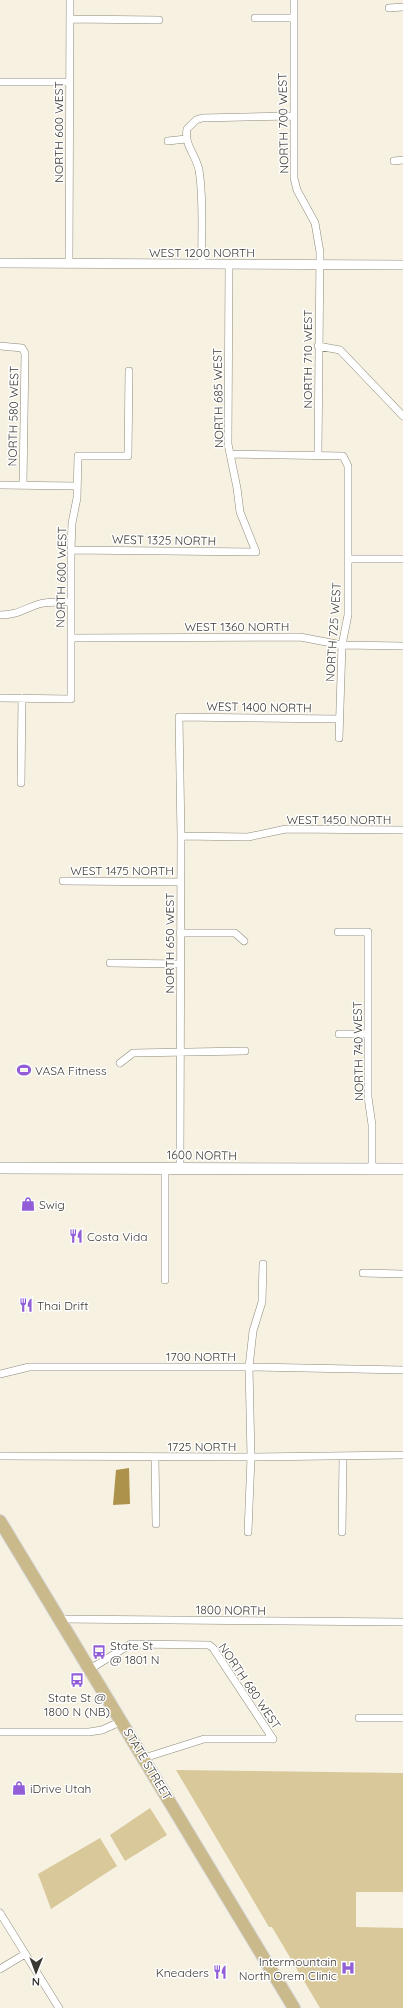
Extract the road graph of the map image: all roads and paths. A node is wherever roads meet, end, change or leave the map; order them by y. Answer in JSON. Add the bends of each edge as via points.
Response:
{"nodes":[{"id":1,"x":70,"y":0,"type":"edge"},
{"id":2,"x":294,"y":0,"type":"edge"},
{"id":3,"x":403,"y":7,"type":"edge"},
{"id":4,"x":389,"y":8,"type":"dead end"},
{"id":5,"x":70,"y":18,"type":"junction"},
{"id":6,"x":255,"y":18,"type":"dead end"},
{"id":7,"x":294,"y":18,"type":"junction"},
{"id":8,"x":159,"y":20,"type":"dead end"},
{"id":9,"x":0,"y":82,"type":"edge"},
{"id":10,"x":69,"y":82,"type":"junction"},
{"id":11,"x":293,"y":116,"type":"junction"},
{"id":12,"x":186,"y":139,"type":"junction"},
{"id":13,"x":168,"y":141,"type":"dead end"},
{"id":14,"x":403,"y":160,"type":"edge"},
{"id":15,"x":394,"y":161,"type":"dead end"},
{"id":16,"x":0,"y":263,"type":"edge"},
{"id":17,"x":69,"y":264,"type":"junction"},
{"id":18,"x":202,"y":264,"type":"junction"},
{"id":19,"x":229,"y":264,"type":"junction"},
{"id":20,"x":320,"y":264,"type":"junction"},
{"id":21,"x":403,"y":265,"type":"edge"},
{"id":22,"x":0,"y":346,"type":"edge"},
{"id":23,"x":318,"y":346,"type":"junction"},
{"id":24,"x":129,"y":371,"type":"dead end"},
{"id":25,"x":403,"y":416,"type":"edge"},
{"id":26,"x":230,"y":454,"type":"junction"},
{"id":27,"x":318,"y":454,"type":"junction"},
{"id":28,"x":0,"y":485,"type":"edge"},
{"id":29,"x":23,"y":485,"type":"junction"},
{"id":30,"x":76,"y":486,"type":"junction"},
{"id":31,"x":71,"y":550,"type":"junction"},
{"id":32,"x":256,"y":552,"type":"joint"},
{"id":33,"x":348,"y":559,"type":"junction"},
{"id":34,"x":403,"y":559,"type":"edge"},
{"id":35,"x":71,"y":602,"type":"junction"},
{"id":36,"x":0,"y":615,"type":"edge"},
{"id":37,"x":71,"y":638,"type":"junction"},
{"id":38,"x":342,"y":645,"type":"junction"},
{"id":39,"x":403,"y":646,"type":"edge"},
{"id":40,"x":0,"y":698,"type":"edge"},
{"id":41,"x":22,"y":698,"type":"junction"},
{"id":42,"x":179,"y":718,"type":"joint"},
{"id":43,"x":339,"y":719,"type":"junction"},
{"id":44,"x":339,"y":738,"type":"dead end"},
{"id":45,"x":21,"y":783,"type":"dead end"},
{"id":46,"x":403,"y":830,"type":"edge"},
{"id":47,"x":181,"y":836,"type":"junction"},
{"id":48,"x":63,"y":881,"type":"dead end"},
{"id":49,"x":181,"y":882,"type":"junction"},
{"id":50,"x":338,"y":932,"type":"dead end"},
{"id":51,"x":180,"y":933,"type":"junction"},
{"id":52,"x":244,"y":941,"type":"dead end"},
{"id":53,"x":110,"y":963,"type":"dead end"},
{"id":54,"x":181,"y":964,"type":"junction"},
{"id":55,"x":339,"y":1034,"type":"dead end"},
{"id":56,"x":368,"y":1034,"type":"junction"},
{"id":57,"x":179,"y":1051,"type":"junction"},
{"id":58,"x":245,"y":1051,"type":"dead end"},
{"id":59,"x":120,"y":1063,"type":"dead end"},
{"id":60,"x":0,"y":1168,"type":"edge"},
{"id":61,"x":165,"y":1168,"type":"junction"},
{"id":62,"x":180,"y":1168,"type":"junction"},
{"id":63,"x":372,"y":1169,"type":"junction"},
{"id":64,"x":403,"y":1169,"type":"edge"},
{"id":65,"x":263,"y":1264,"type":"dead end"},
{"id":66,"x":363,"y":1273,"type":"dead end"},
{"id":67,"x":403,"y":1274,"type":"edge"},
{"id":68,"x":164,"y":1280,"type":"dead end"},
{"id":69,"x":249,"y":1367,"type":"junction"},
{"id":70,"x":403,"y":1370,"type":"edge"},
{"id":71,"x":0,"y":1374,"type":"edge"},
{"id":72,"x":403,"y":1455,"type":"edge"},
{"id":73,"x":0,"y":1456,"type":"edge"},
{"id":74,"x":156,"y":1457,"type":"junction"},
{"id":75,"x":251,"y":1457,"type":"junction"},
{"id":76,"x":343,"y":1457,"type":"junction"},
{"id":77,"x":0,"y":1520,"type":"edge"},
{"id":78,"x":156,"y":1524,"type":"dead end"},
{"id":79,"x":248,"y":1532,"type":"dead end"},
{"id":80,"x":342,"y":1532,"type":"dead end"},
{"id":81,"x":59,"y":1619,"type":"junction"},
{"id":82,"x":403,"y":1622,"type":"edge"},
{"id":83,"x":90,"y":1669,"type":"junction"},
{"id":84,"x":360,"y":1718,"type":"dead end"},
{"id":85,"x":403,"y":1718,"type":"edge"},
{"id":86,"x":122,"y":1721,"type":"junction"},
{"id":87,"x":0,"y":1732,"type":"edge"},
{"id":88,"x":144,"y":1758,"type":"junction"},
{"id":89,"x":0,"y":1912,"type":"edge"},
{"id":90,"x":25,"y":1954,"type":"junction"},
{"id":91,"x":0,"y":1969,"type":"edge"},
{"id":92,"x":59,"y":2008,"type":"edge"},
{"id":93,"x":294,"y":2008,"type":"edge"}],
"edges":[{"from":1,"to":5,"type":"street","name":"NORTH 600 WEST"},
{"from":2,"to":7,"type":"street","name":"NORTH 700 WEST"},
{"from":3,"to":4,"type":"street"},
{"from":5,"to":8,"type":"street"},
{"from":5,"to":10,"type":"street","name":"NORTH 600 WEST"},
{"from":6,"to":7,"type":"street"},
{"from":7,"to":11,"type":"street","name":"NORTH 700 WEST"},
{"from":9,"to":10,"type":"street"},
{"from":10,"to":17,"type":"street","name":"NORTH 600 WEST"},
{"from":11,"to":12,"type":"street","via":[[202,118],[190,124]]},
{"from":11,"to":20,"type":"street","name":"NORTH 700 WEST","via":[[294,178],[297,190],[317,229]]},
{"from":12,"to":13,"type":"street"},
{"from":12,"to":18,"type":"street","via":[[199,168]]},
{"from":14,"to":15,"type":"street"},
{"from":16,"to":17,"type":"street","name":"WEST 1200 NORTH"},
{"from":17,"to":18,"type":"street","name":"WEST 1200 NORTH"},
{"from":18,"to":19,"type":"street","name":"WEST 1200 NORTH"},
{"from":19,"to":20,"type":"street","name":"WEST 1200 NORTH"},
{"from":19,"to":26,"type":"street","name":"NORTH 685 WEST"},
{"from":20,"to":21,"type":"street","name":"WEST 1200 NORTH"},
{"from":20,"to":23,"type":"street","name":"NORTH 710 WEST"},
{"from":22,"to":29,"type":"street","name":"NORTH 580 WEST","via":[[22,348],[25,353]]},
{"from":23,"to":25,"type":"street","via":[[340,350]]},
{"from":23,"to":27,"type":"street","name":"NORTH 710 WEST"},
{"from":24,"to":30,"type":"street","name":"NORTH 600 WEST","via":[[128,456],[78,456]]},
{"from":26,"to":27,"type":"street"},
{"from":26,"to":32,"type":"street","name":"NORTH 685 WEST","via":[[240,512]]},
{"from":27,"to":33,"type":"street","name":"NORTH 725 WEST","via":[[343,456],[348,466]]},
{"from":28,"to":29,"type":"street"},
{"from":29,"to":30,"type":"street"},
{"from":30,"to":31,"type":"street","name":"NORTH 600 WEST"},
{"from":31,"to":32,"type":"street","name":"WEST 1325 NORTH"},
{"from":31,"to":35,"type":"street","name":"NORTH 600 WEST"},
{"from":33,"to":34,"type":"street"},
{"from":33,"to":38,"type":"street","name":"NORTH 725 WEST","via":[[348,615]]},
{"from":35,"to":36,"type":"street","via":[[39,604],[23,612]]},
{"from":35,"to":37,"type":"street","name":"NORTH 600 WEST"},
{"from":37,"to":38,"type":"street","name":"WEST 1360 NORTH","via":[[300,637]]},
{"from":37,"to":41,"type":"street","name":"NORTH 600 WEST","via":[[71,699]]},
{"from":38,"to":39,"type":"street","name":"WEST 1360 NORTH"},
{"from":38,"to":43,"type":"street","name":"NORTH 725 WEST"},
{"from":40,"to":41,"type":"street"},
{"from":41,"to":45,"type":"street"},
{"from":42,"to":43,"type":"street","name":"WEST 1400 NORTH"},
{"from":42,"to":47,"type":"street","name":"NORTH 650 WEST"},
{"from":43,"to":44,"type":"street","name":"NORTH 725 WEST"},
{"from":46,"to":47,"type":"street","name":"WEST 1450 NORTH","via":[[286,829],[248,837]]},
{"from":47,"to":49,"type":"street","name":"NORTH 650 WEST"},
{"from":48,"to":49,"type":"street","name":"WEST 1475 NORTH"},
{"from":49,"to":51,"type":"street","name":"NORTH 650 WEST"},
{"from":50,"to":56,"type":"street","name":"NORTH 740 WEST","via":[[368,932]]},
{"from":51,"to":52,"type":"street","via":[[235,934]]},
{"from":51,"to":54,"type":"street","name":"NORTH 650 WEST"},
{"from":53,"to":54,"type":"street"},
{"from":54,"to":57,"type":"street","name":"NORTH 650 WEST"},
{"from":55,"to":56,"type":"street"},
{"from":56,"to":63,"type":"street","name":"NORTH 740 WEST"},
{"from":57,"to":58,"type":"street"},
{"from":57,"to":59,"type":"street","via":[[167,1054],[133,1053]]},
{"from":57,"to":62,"type":"street","name":"NORTH 650 WEST"},
{"from":60,"to":61,"type":"main road","name":"1600 NORTH"},
{"from":61,"to":62,"type":"main road","name":"1600 NORTH"},
{"from":61,"to":68,"type":"street"},
{"from":62,"to":63,"type":"main road","name":"1600 NORTH"},
{"from":63,"to":64,"type":"main road","name":"1600 NORTH"},
{"from":65,"to":69,"type":"street","via":[[262,1302],[253,1330]]},
{"from":66,"to":67,"type":"street"},
{"from":69,"to":70,"type":"street","name":"1700 NORTH"},
{"from":69,"to":71,"type":"street","name":"1700 NORTH","via":[[29,1367]]},
{"from":69,"to":75,"type":"street"},
{"from":72,"to":76,"type":"street","name":"1725 NORTH"},
{"from":73,"to":74,"type":"street","name":"1725 NORTH"},
{"from":74,"to":75,"type":"street","name":"1725 NORTH"},
{"from":74,"to":78,"type":"street"},
{"from":75,"to":76,"type":"street","name":"1725 NORTH"},
{"from":75,"to":79,"type":"street"},
{"from":76,"to":80,"type":"street"},
{"from":77,"to":81,"type":"main road","name":"STATE STREET"},
{"from":81,"to":82,"type":"street","name":"1800 NORTH"},
{"from":81,"to":83,"type":"main road","name":"STATE STREET"},
{"from":83,"to":86,"type":"main road","name":"STATE STREET"},
{"from":83,"to":88,"type":"street","name":"NORTH 680 WEST","via":[[130,1644],[209,1645],[272,1739],[204,1739]]},
{"from":84,"to":85,"type":"street"},
{"from":86,"to":87,"type":"street","via":[[102,1730],[89,1732]]},
{"from":86,"to":88,"type":"main road","name":"STATE STREET"},
{"from":88,"to":93,"type":"main road","name":"STATE STREET"},
{"from":89,"to":90,"type":"street"},
{"from":90,"to":91,"type":"street"},
{"from":90,"to":92,"type":"street"}]}
